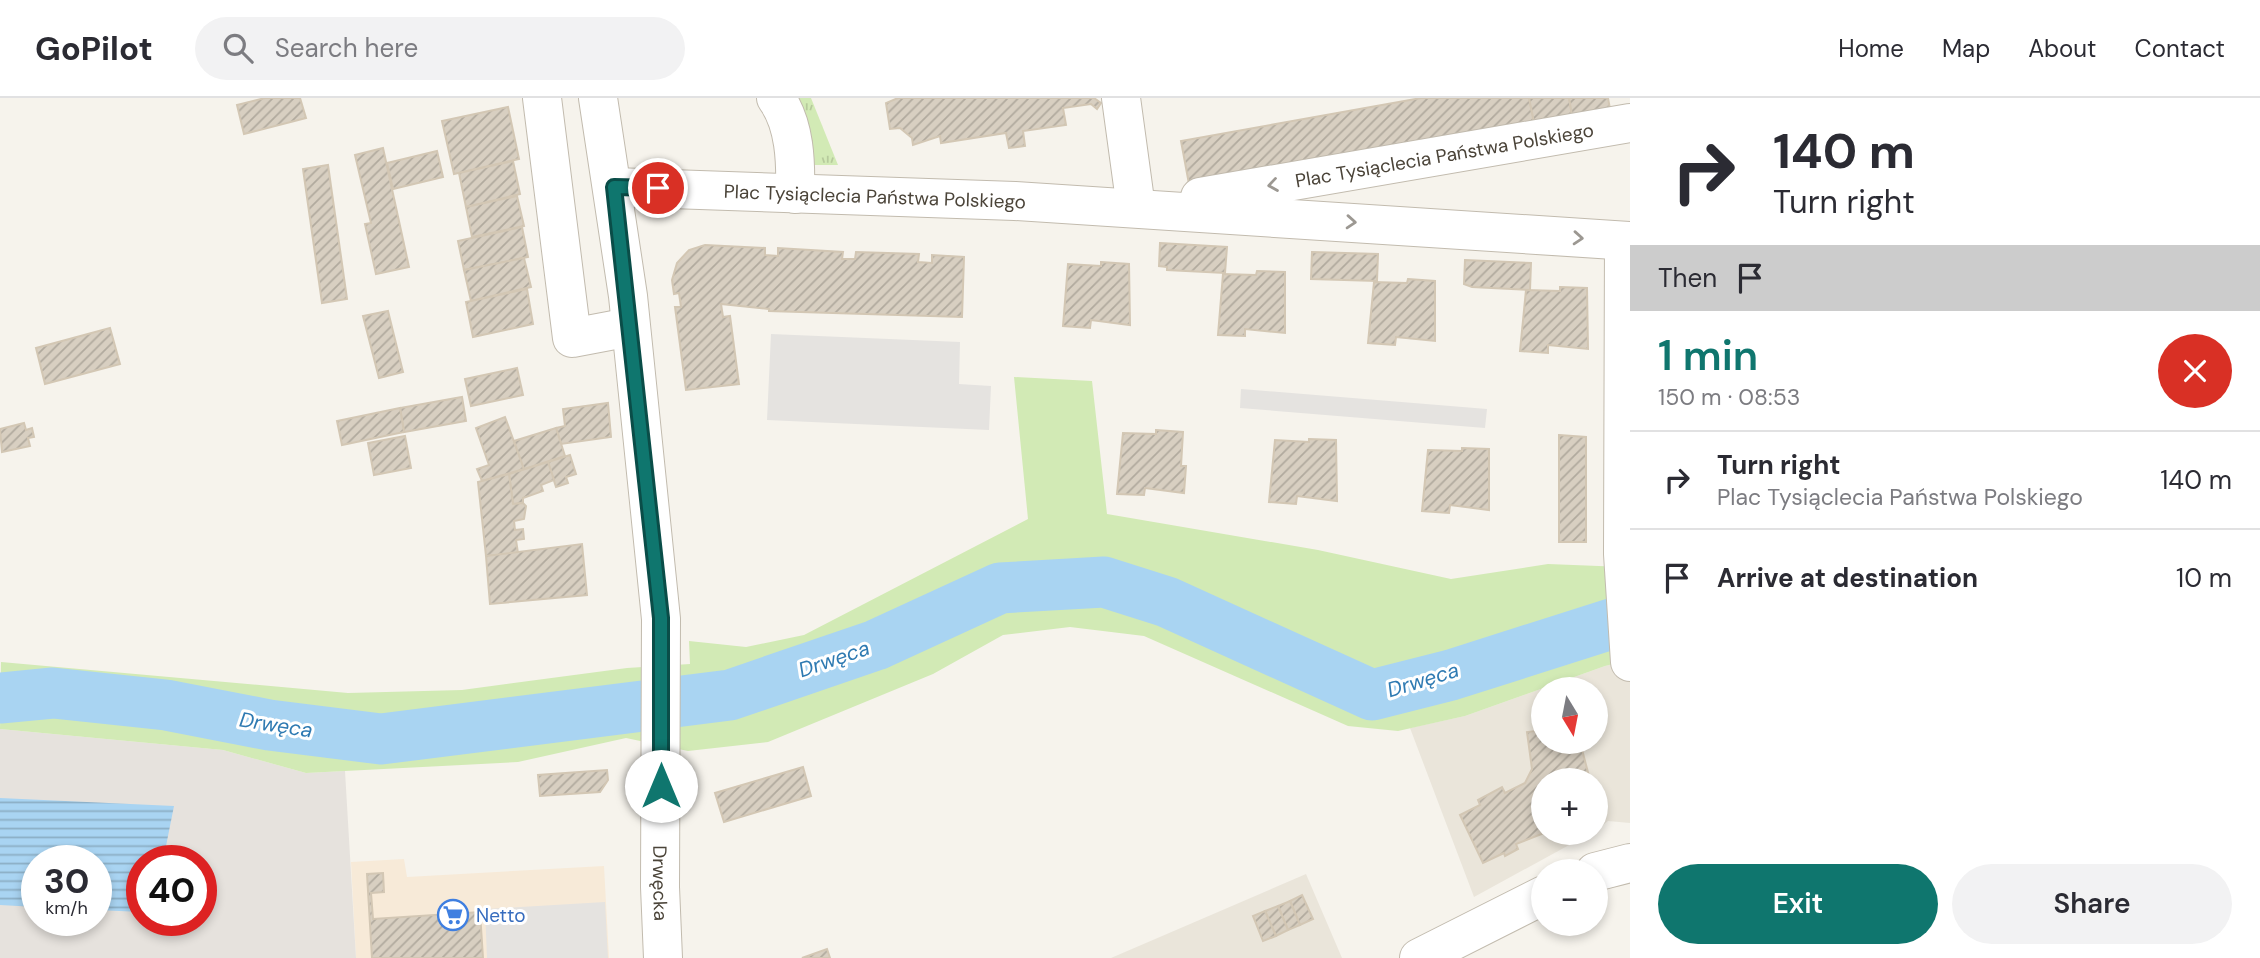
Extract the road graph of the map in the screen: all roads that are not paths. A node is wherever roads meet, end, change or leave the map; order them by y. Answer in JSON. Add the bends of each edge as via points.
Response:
{"nodes":[{"id":1,"x":542,"y":98,"type":"edge"},
{"id":2,"x":598,"y":98,"type":"edge"},
{"id":3,"x":776,"y":98,"type":"edge"},
{"id":4,"x":1121,"y":98,"type":"edge"},
{"id":5,"x":1630,"y":123,"type":"edge"},
{"id":6,"x":1414,"y":162,"type":"junction"},
{"id":7,"x":614,"y":187,"type":"junction"},
{"id":8,"x":795,"y":194,"type":"junction"},
{"id":9,"x":1136,"y":208,"type":"junction"},
{"id":10,"x":1412,"y":227,"type":"junction"},
{"id":11,"x":1627,"y":241,"type":"edge"},
{"id":12,"x":630,"y":327,"type":"junction"},
{"id":13,"x":1629,"y":652,"type":"edge"},
{"id":14,"x":1630,"y":863,"type":"edge"},
{"id":15,"x":1608,"y":869,"type":"edge"},
{"id":16,"x":1531,"y":902,"type":"edge"},
{"id":17,"x":663,"y":958,"type":"edge"},
{"id":18,"x":1419,"y":958,"type":"edge"}],
"edges":[{"from":1,"to":12,"type":"street","via":[[572,338]]},
{"from":2,"to":7,"type":"street","name":"Drwęcka"},
{"from":3,"to":8,"type":"street","via":[[793,144]]},
{"from":4,"to":9,"type":"street"},
{"from":5,"to":6,"type":"street","name":"Plac Tysiąclecia Państwa Polskiego"},
{"from":6,"to":9,"type":"street","name":"Plac Tysiąclecia Państwa Polskiego","one_way":true},
{"from":6,"to":10,"type":"street","via":[[1401,186],[1400,199]]},
{"from":7,"to":8,"type":"street","name":"Plac Tysiąclecia Państwa Polskiego"},
{"from":7,"to":12,"type":"street","name":"Drwęcka"},
{"from":8,"to":9,"type":"street","name":"Plac Tysiąclecia Państwa Polskiego"},
{"from":9,"to":10,"type":"street","name":"Plac Tysiąclecia Państwa Polskiego","one_way":true},
{"from":10,"to":11,"type":"street","name":"Plac Tysiąclecia Państwa Polskiego","one_way":true},
{"from":11,"to":13,"type":"street","via":[[1622,405]]},
{"from":12,"to":17,"type":"street","name":"Drwęcka","via":[[661,618]]},
{"from":14,"to":15,"type":"street"},
{"from":16,"to":18,"type":"street"}]}
